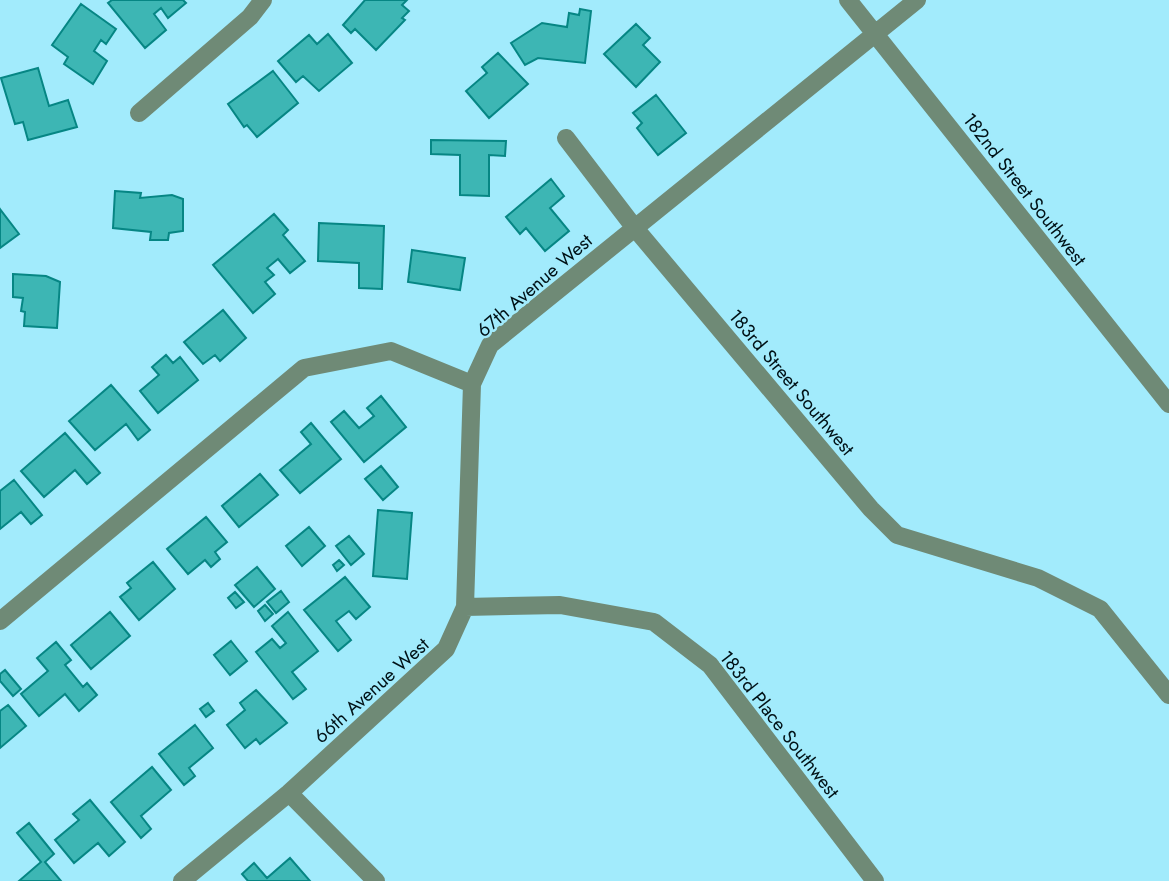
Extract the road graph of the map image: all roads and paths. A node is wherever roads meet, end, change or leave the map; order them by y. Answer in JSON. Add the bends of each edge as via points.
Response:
{"nodes":[{"id":1,"x":263,"y":0,"type":"edge"},
{"id":2,"x":848,"y":0,"type":"edge"},
{"id":3,"x":917,"y":0,"type":"edge"},
{"id":4,"x":875,"y":33,"type":"junction"},
{"id":5,"x":139,"y":113,"type":"dead end"},
{"id":6,"x":566,"y":138,"type":"dead end"},
{"id":7,"x":634,"y":227,"type":"junction"},
{"id":8,"x":472,"y":384,"type":"junction"},
{"id":9,"x":1169,"y":404,"type":"edge"},
{"id":10,"x":466,"y":607,"type":"junction"},
{"id":11,"x":0,"y":621,"type":"edge"},
{"id":12,"x":1169,"y":695,"type":"edge"},
{"id":13,"x":289,"y":793,"type":"junction"},
{"id":14,"x":182,"y":881,"type":"edge"},
{"id":15,"x":376,"y":881,"type":"edge"},
{"id":16,"x":875,"y":881,"type":"edge"}],
"edges":[{"from":1,"to":5,"type":"street","via":[[250,17]]},
{"from":2,"to":4,"type":"street","name":"182nd Street Southwest"},
{"from":3,"to":4,"type":"street","name":"67th Avenue West"},
{"from":4,"to":7,"type":"street","name":"67th Avenue West"},
{"from":4,"to":9,"type":"street","name":"182nd Street Southwest"},
{"from":6,"to":7,"type":"street","name":"183rd Street Southwest"},
{"from":7,"to":8,"type":"street","name":"67th Avenue West","via":[[490,345]]},
{"from":7,"to":12,"type":"street","name":"183rd Street Southwest","via":[[897,535],[1038,578],[1100,609]]},
{"from":8,"to":10,"type":"street","name":"66th Avenue West"},
{"from":8,"to":11,"type":"street","via":[[391,351],[303,368]]},
{"from":10,"to":13,"type":"street","name":"66th Avenue West","via":[[446,649]]},
{"from":10,"to":16,"type":"street","name":"183rd Place Southwest","via":[[560,605],[654,622],[710,665]]},
{"from":13,"to":14,"type":"street","name":"66th Avenue West"},
{"from":13,"to":15,"type":"street"}]}
